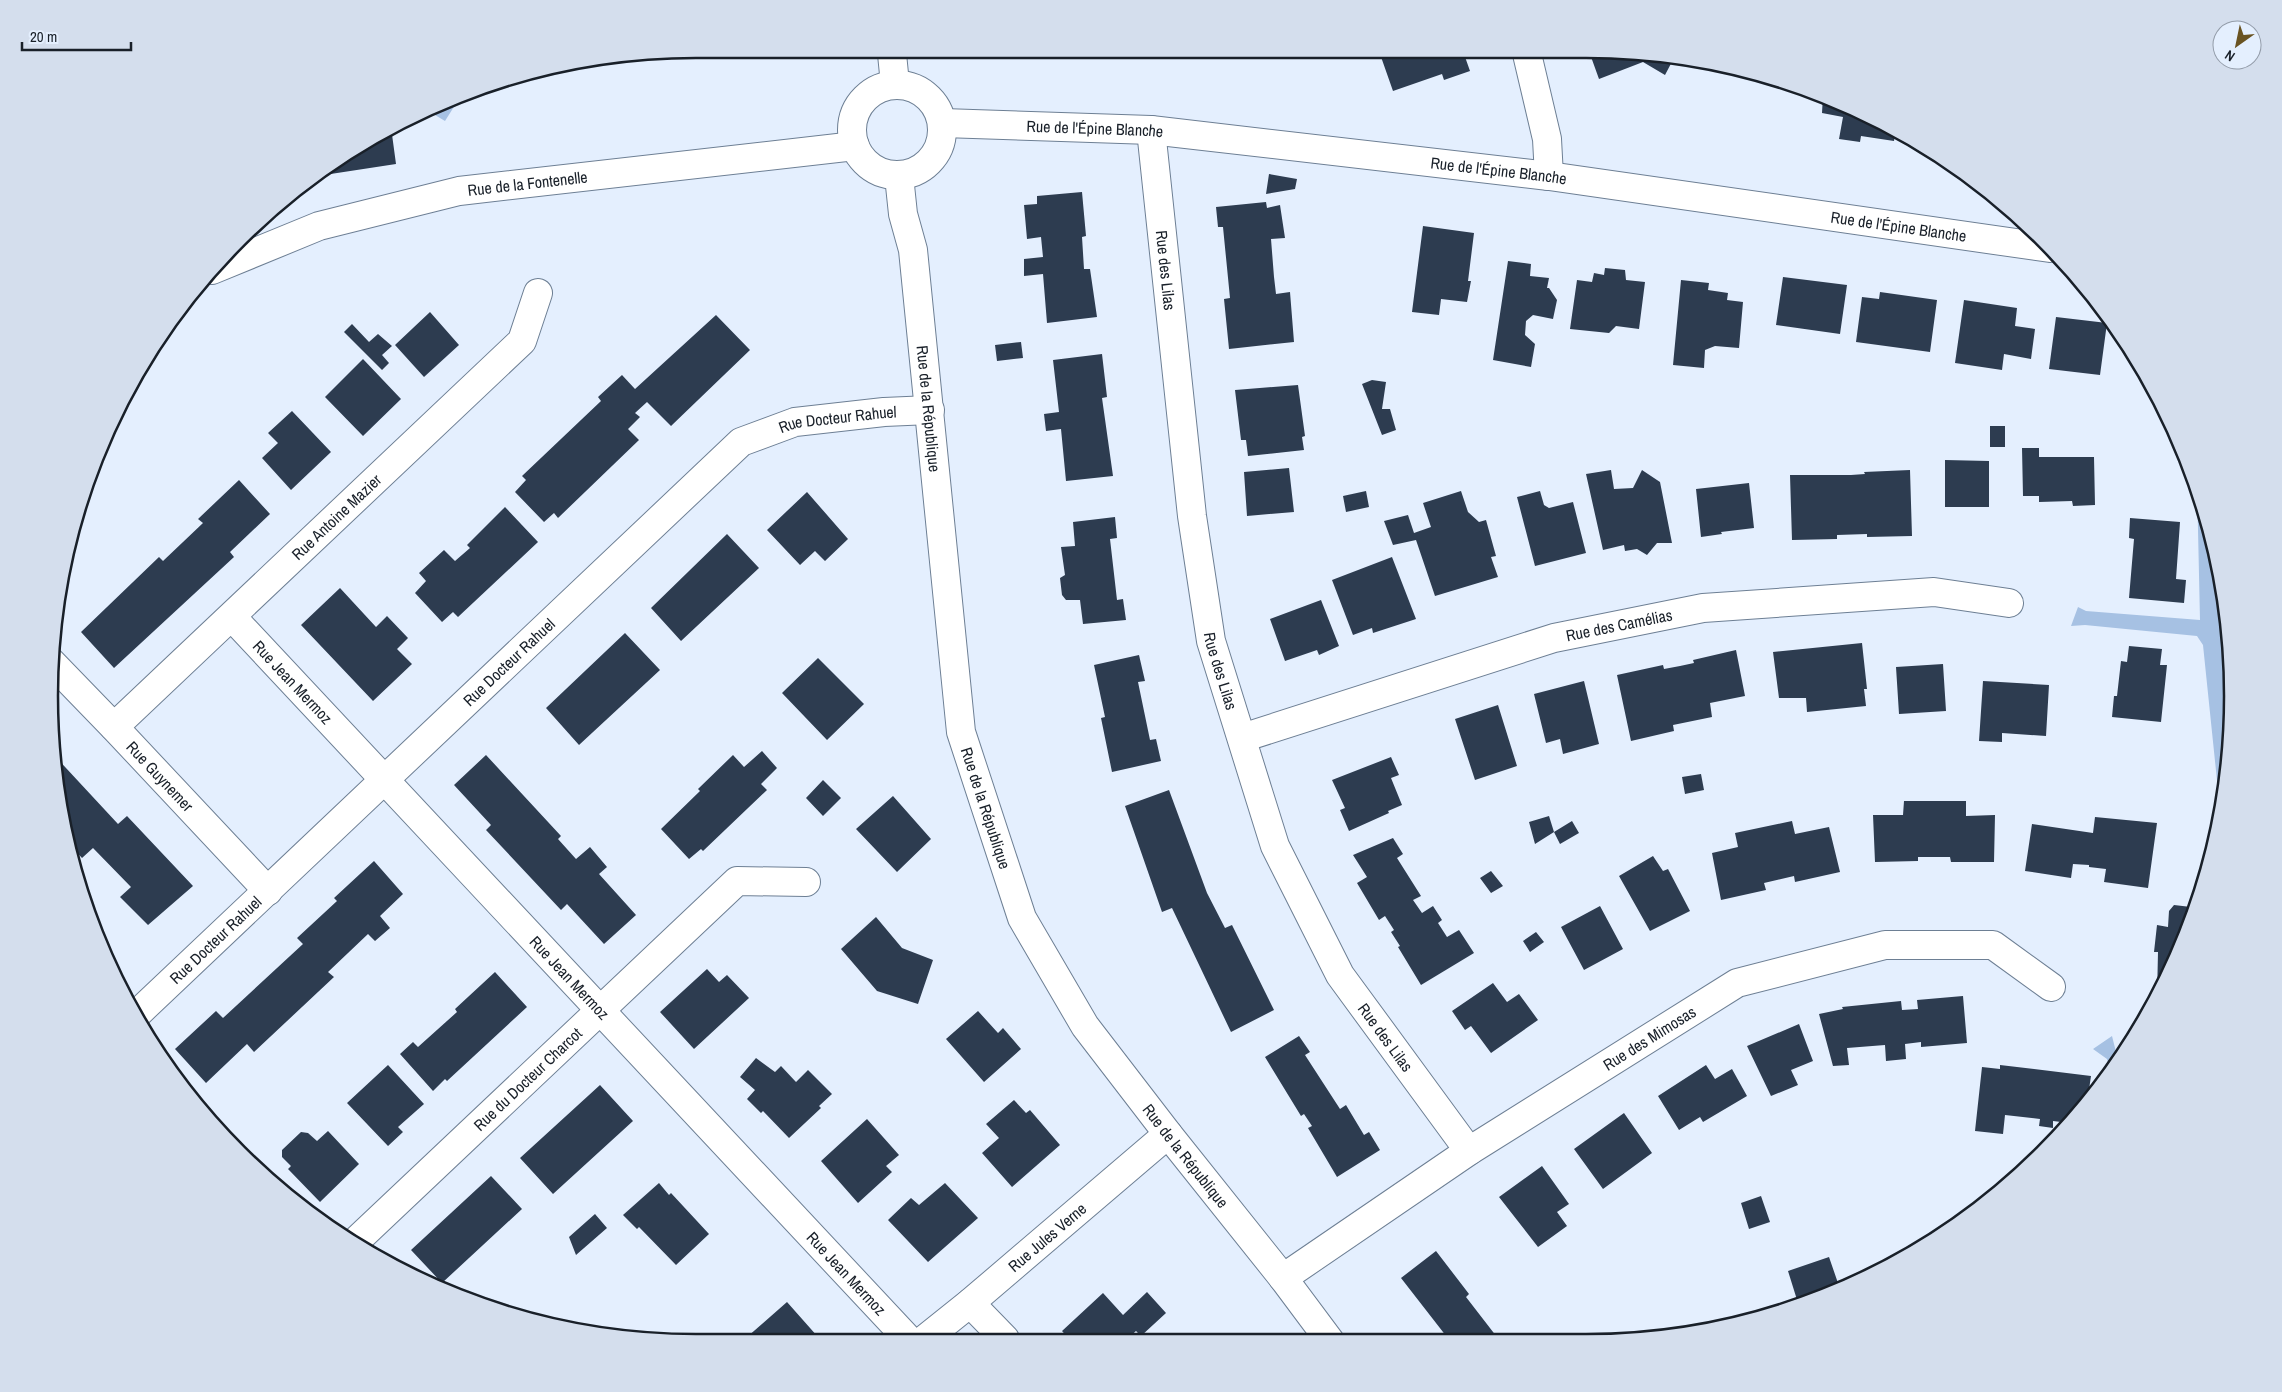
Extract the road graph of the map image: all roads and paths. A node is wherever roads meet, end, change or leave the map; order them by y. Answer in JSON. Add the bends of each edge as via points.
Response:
{"nodes":[{"id":1,"x":892,"y":58,"type":"edge"},
{"id":2,"x":1528,"y":58,"type":"edge"},
{"id":3,"x":895,"y":84,"type":"junction"},
{"id":4,"x":943,"y":123,"type":"junction"},
{"id":5,"x":1151,"y":130,"type":"junction"},
{"id":6,"x":855,"y":146,"type":"junction"},
{"id":7,"x":899,"y":176,"type":"junction"},
{"id":8,"x":1548,"y":176,"type":"junction"},
{"id":9,"x":2038,"y":246,"type":"edge"},
{"id":10,"x":227,"y":264,"type":"edge"},
{"id":11,"x":538,"y":292,"type":"dead end"},
{"id":12,"x":930,"y":410,"type":"junction"},
{"id":13,"x":2009,"y":603,"type":"dead end"},
{"id":14,"x":232,"y":617,"type":"junction"},
{"id":15,"x":59,"y":670,"type":"edge"},
{"id":16,"x":114,"y":727,"type":"junction"},
{"id":17,"x":1242,"y":738,"type":"junction"},
{"id":18,"x":384,"y":779,"type":"junction"},
{"id":19,"x":806,"y":882,"type":"dead end"},
{"id":20,"x":268,"y":891,"type":"junction"},
{"id":21,"x":2051,"y":987,"type":"dead end"},
{"id":22,"x":141,"y":1011,"type":"edge"},
{"id":23,"x":602,"y":1011,"type":"junction"},
{"id":24,"x":1168,"y":1134,"type":"junction"},
{"id":25,"x":1469,"y":1151,"type":"junction"},
{"id":26,"x":359,"y":1238,"type":"edge"},
{"id":27,"x":1283,"y":1278,"type":"junction"},
{"id":28,"x":970,"y":1303,"type":"junction"},
{"id":29,"x":903,"y":1334,"type":"edge"},
{"id":30,"x":931,"y":1334,"type":"edge"},
{"id":31,"x":1000,"y":1334,"type":"edge"},
{"id":32,"x":1325,"y":1334,"type":"edge"}],
"edges":[{"from":1,"to":3,"type":"street"},
{"from":2,"to":8,"type":"street","via":[[1547,139]]},
{"from":3,"to":4,"type":"street","via":[[920,91],[931,99]]},
{"from":3,"to":6,"type":"street","via":[[881,88],[859,105],[853,118]]},
{"from":4,"to":5,"type":"street","name":"Rue de l'Épine Blanche"},
{"from":4,"to":7,"type":"street","via":[[937,153],[927,165]]},
{"from":5,"to":8,"type":"street","name":"Rue de l'Épine Blanche"},
{"from":5,"to":17,"type":"street","name":"Rue des Lilas","via":[[1192,516],[1211,641]]},
{"from":6,"to":7,"type":"street","via":[[872,168]]},
{"from":6,"to":10,"type":"street","name":"Rue de la Fontenelle","via":[[459,191],[319,226]]},
{"from":7,"to":12,"type":"street","name":"Rue de la République","via":[[903,214],[913,250]]},
{"from":8,"to":9,"type":"street","name":"Rue de l'Épine Blanche"},
{"from":11,"to":14,"type":"street","name":"Rue Antoine Mazier","via":[[522,341]]},
{"from":12,"to":18,"type":"street","name":"Rue Docteur Rahuel","via":[[795,422],[741,442]]},
{"from":12,"to":24,"type":"street","name":"Rue de la République","via":[[961,732],[1022,918],[1085,1026]]},
{"from":13,"to":17,"type":"street","name":"Rue des Camélias","via":[[1934,592],[1703,608],[1554,638]]},
{"from":14,"to":16,"type":"street","name":"Rue Antoine Mazier"},
{"from":14,"to":18,"type":"street","name":"Rue Jean Mermoz"},
{"from":15,"to":16,"type":"street","name":"Rue Guynemer"},
{"from":16,"to":20,"type":"street","name":"Rue Guynemer"},
{"from":17,"to":25,"type":"street","name":"Rue des Lilas","via":[[1275,846],[1340,975]]},
{"from":18,"to":20,"type":"street","name":"Rue Docteur Rahuel"},
{"from":18,"to":23,"type":"street","name":"Rue Jean Mermoz"},
{"from":19,"to":23,"type":"street","name":"Rue du Docteur Charcot","via":[[737,881]]},
{"from":20,"to":22,"type":"street","name":"Rue Docteur Rahuel"},
{"from":21,"to":25,"type":"street","name":"Rue des Mimosas","via":[[1993,945],[1885,945],[1737,983]]},
{"from":23,"to":26,"type":"street","name":"Rue du Docteur Charcot"},
{"from":23,"to":29,"type":"street","name":"Rue Jean Mermoz"},
{"from":24,"to":27,"type":"street","name":"Rue de la République"},
{"from":24,"to":28,"type":"street","name":"Rue Jules Verne"},
{"from":25,"to":27,"type":"street","name":"Rue des Mimosas"},
{"from":27,"to":32,"type":"street","name":"Rue de la République"},
{"from":28,"to":30,"type":"street","name":"Rue Jules Verne"},
{"from":28,"to":31,"type":"street"}]}
